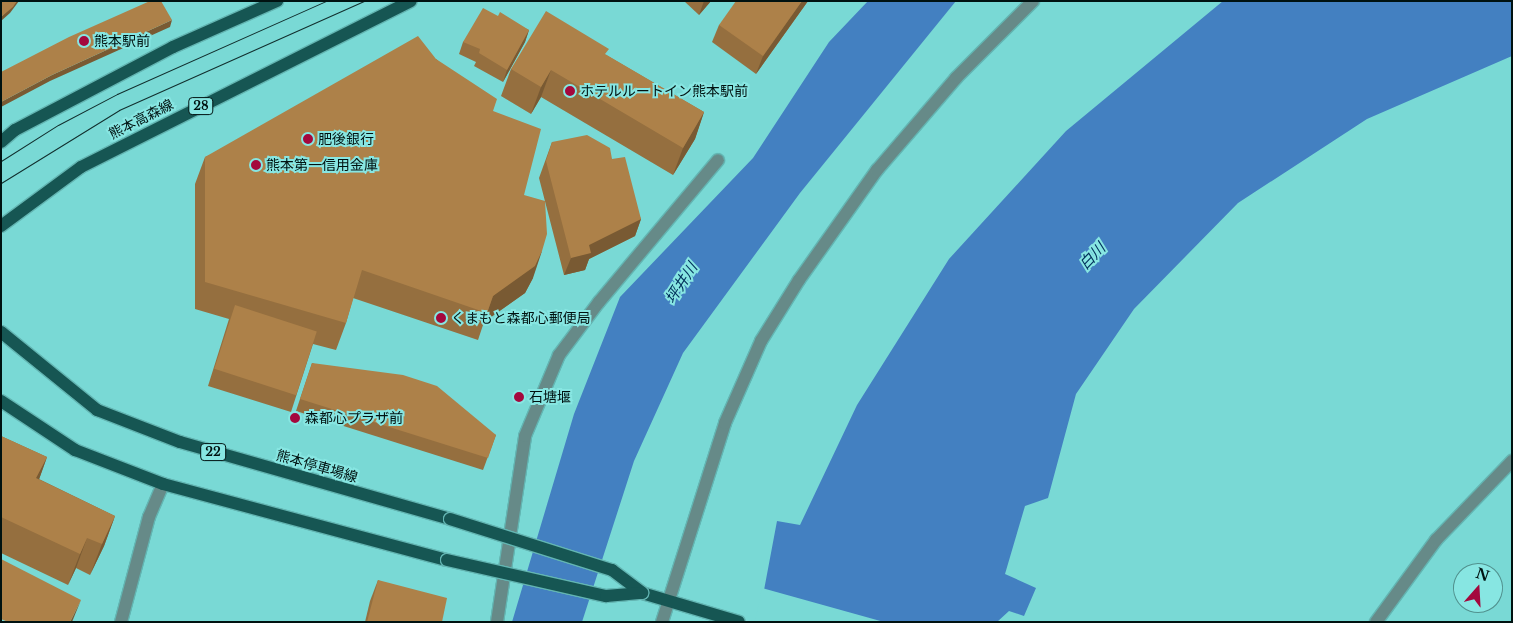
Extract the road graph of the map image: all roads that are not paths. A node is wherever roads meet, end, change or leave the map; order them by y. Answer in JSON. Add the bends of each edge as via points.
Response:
{"nodes":[{"id":1,"x":277,"y":1,"type":"edge"},
{"id":2,"x":411,"y":1,"type":"edge"},
{"id":3,"x":1033,"y":1,"type":"edge"},
{"id":4,"x":1,"y":142,"type":"edge"},
{"id":5,"x":718,"y":160,"type":"dead end"},
{"id":6,"x":1,"y":226,"type":"edge"},
{"id":7,"x":1,"y":332,"type":"edge"},
{"id":8,"x":1,"y":401,"type":"edge"},
{"id":9,"x":1512,"y":460,"type":"edge"},
{"id":10,"x":162,"y":484,"type":"junction"},
{"id":11,"x":642,"y":593,"type":"junction"},
{"id":12,"x":667,"y":601,"type":"junction"},
{"id":13,"x":121,"y":622,"type":"edge"},
{"id":14,"x":497,"y":622,"type":"edge"},
{"id":15,"x":662,"y":622,"type":"edge"},
{"id":16,"x":739,"y":622,"type":"edge"},
{"id":17,"x":1376,"y":622,"type":"edge"}],
"edges":[{"from":1,"to":4,"type":"main road","via":[[173,47],[15,130]]},
{"from":2,"to":6,"type":"main road","name":"熊本高森線","number":"28","via":[[81,167]]},
{"from":3,"to":12,"type":"street","via":[[956,78],[877,170],[799,280],[762,340],[725,423]]},
{"from":5,"to":14,"type":"street","via":[[559,355],[525,436]]},
{"from":7,"to":11,"type":"main road","name":"熊本停車場線","number":"22","bridge":true,"via":[[97,410],[180,442],[450,519],[612,570]]},
{"from":8,"to":10,"type":"main road","name":"熊本停車場線","number":"22","via":[[75,450]]},
{"from":9,"to":17,"type":"street","via":[[1436,540]]},
{"from":10,"to":11,"type":"main road","name":"熊本停車場線","number":"22","bridge":true,"via":[[447,560],[606,596]]},
{"from":10,"to":13,"type":"street","via":[[149,518]]},
{"from":11,"to":12,"type":"main road","name":"熊本停車場線","number":"22"},
{"from":12,"to":15,"type":"street"},
{"from":12,"to":16,"type":"main road","name":"熊本停車場線","number":"22"}]}
